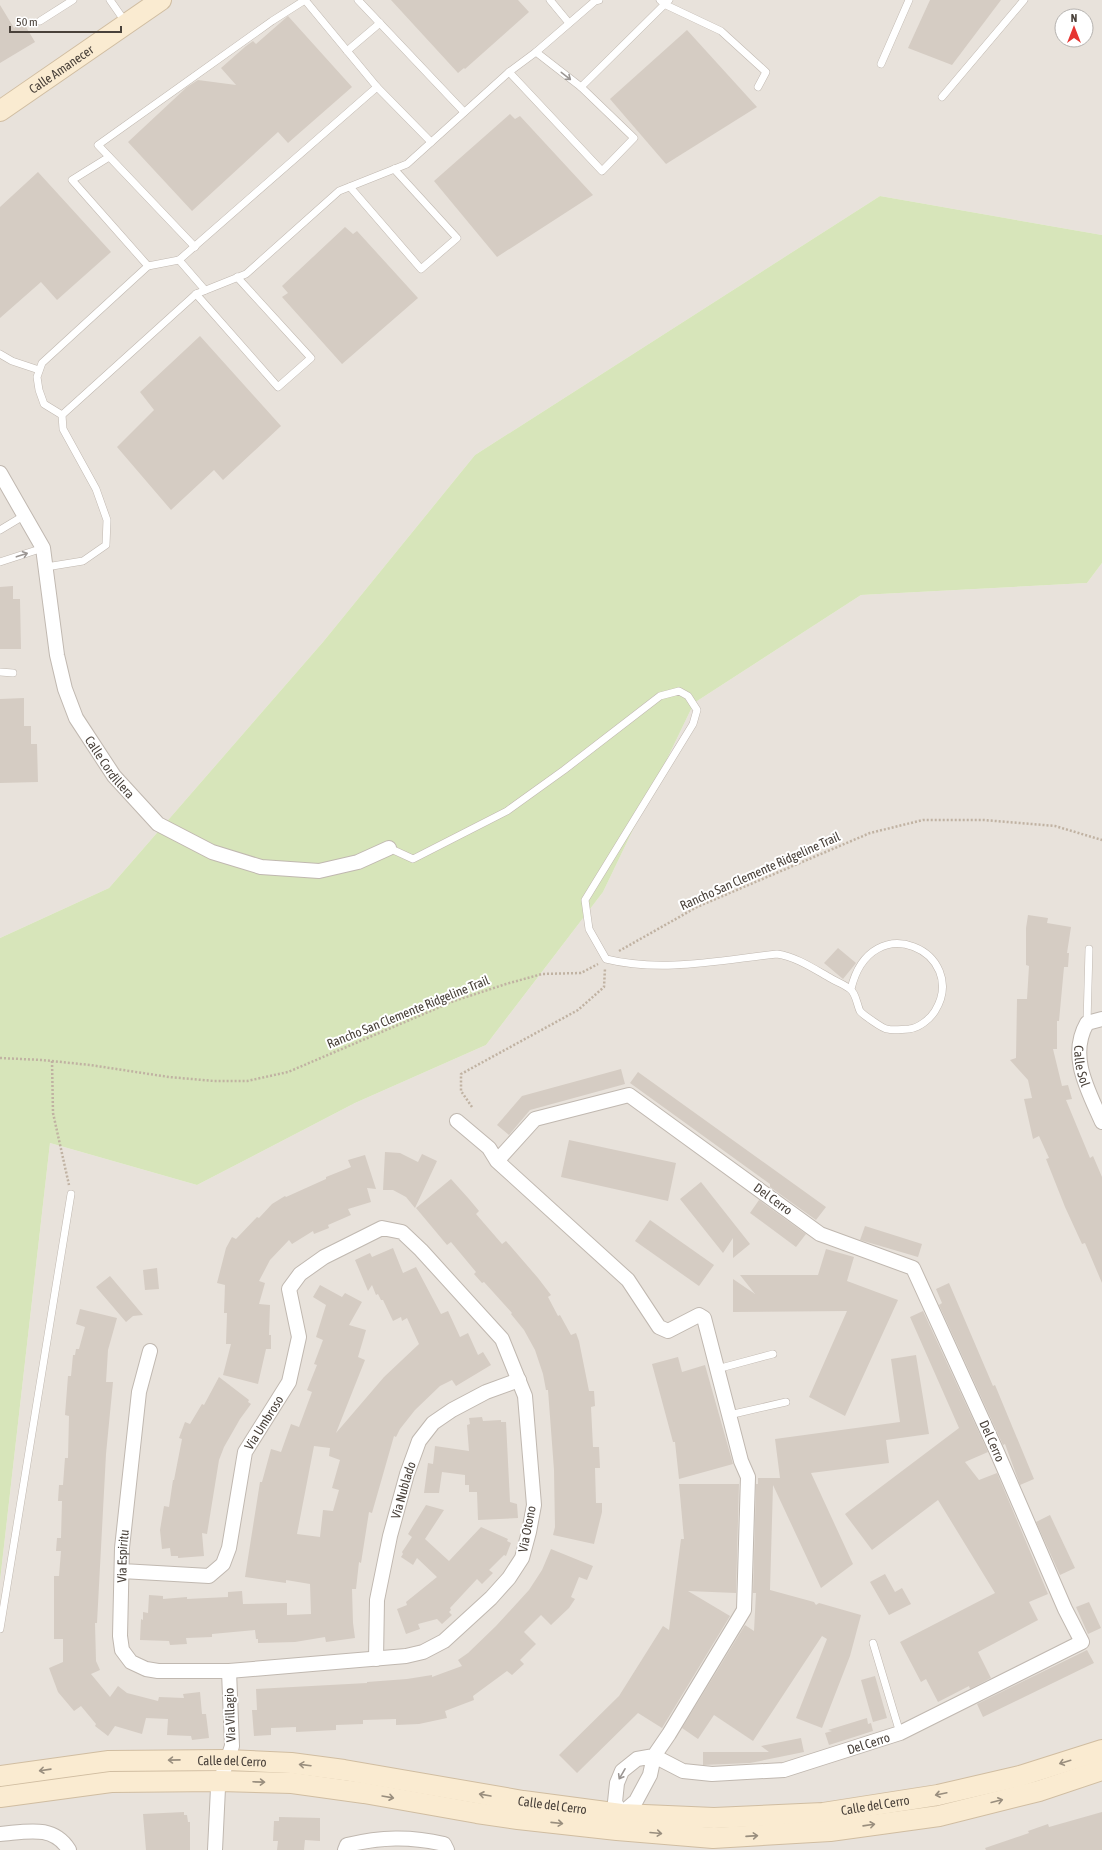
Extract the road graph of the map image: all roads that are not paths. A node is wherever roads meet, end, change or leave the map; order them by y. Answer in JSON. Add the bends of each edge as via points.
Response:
{"nodes":[{"id":1,"x":73,"y":0,"type":"edge"},
{"id":2,"x":110,"y":0,"type":"edge"},
{"id":3,"x":162,"y":0,"type":"edge"},
{"id":4,"x":305,"y":0,"type":"edge"},
{"id":5,"x":358,"y":0,"type":"edge"},
{"id":6,"x":550,"y":0,"type":"edge"},
{"id":7,"x":599,"y":0,"type":"edge"},
{"id":8,"x":660,"y":0,"type":"edge"},
{"id":9,"x":909,"y":0,"type":"edge"},
{"id":10,"x":1024,"y":0,"type":"edge"},
{"id":11,"x":668,"y":2,"type":"edge"},
{"id":12,"x":40,"y":21,"type":"dead end"},
{"id":13,"x":380,"y":23,"type":"junction"},
{"id":14,"x":569,"y":23,"type":"junction"},
{"id":15,"x":126,"y":24,"type":"junction"},
{"id":16,"x":347,"y":51,"type":"junction"},
{"id":17,"x":536,"y":52,"type":"junction"},
{"id":18,"x":881,"y":64,"type":"dead end"},
{"id":19,"x":509,"y":72,"type":"junction"},
{"id":20,"x":377,"y":87,"type":"junction"},
{"id":21,"x":581,"y":87,"type":"junction"},
{"id":22,"x":758,"y":87,"type":"dead end"},
{"id":23,"x":942,"y":97,"type":"dead end"},
{"id":24,"x":0,"y":111,"type":"edge"},
{"id":25,"x":464,"y":112,"type":"junction"},
{"id":26,"x":431,"y":142,"type":"junction"},
{"id":27,"x":109,"y":157,"type":"junction"},
{"id":28,"x":394,"y":169,"type":"junction"},
{"id":29,"x":350,"y":187,"type":"junction"},
{"id":30,"x":195,"y":247,"type":"junction"},
{"id":31,"x":179,"y":260,"type":"junction"},
{"id":32,"x":148,"y":266,"type":"junction"},
{"id":33,"x":236,"y":277,"type":"junction"},
{"id":34,"x":205,"y":290,"type":"junction"},
{"id":35,"x":196,"y":294,"type":"junction"},
{"id":36,"x":0,"y":354,"type":"edge"},
{"id":37,"x":40,"y":370,"type":"junction"},
{"id":38,"x":62,"y":415,"type":"junction"},
{"id":39,"x":0,"y":473,"type":"edge"},
{"id":40,"x":26,"y":515,"type":"junction"},
{"id":41,"x":0,"y":530,"type":"edge"},
{"id":42,"x":43,"y":548,"type":"junction"},
{"id":43,"x":0,"y":562,"type":"edge"},
{"id":44,"x":46,"y":567,"type":"junction"},
{"id":45,"x":0,"y":672,"type":"edge"},
{"id":46,"x":13,"y":672,"type":"dead end"},
{"id":47,"x":390,"y":848,"type":"joint"},
{"id":48,"x":1089,"y":949,"type":"dead end"},
{"id":49,"x":851,"y":989,"type":"junction"},
{"id":50,"x":1102,"y":1019,"type":"edge"},
{"id":51,"x":1088,"y":1023,"type":"junction"},
{"id":52,"x":457,"y":1122,"type":"dead end"},
{"id":53,"x":1102,"y":1122,"type":"edge"},
{"id":54,"x":497,"y":1161,"type":"junction"},
{"id":55,"x":71,"y":1194,"type":"road end"},
{"id":56,"x":382,"y":1228,"type":"joint"},
{"id":57,"x":150,"y":1351,"type":"dead end"},
{"id":58,"x":773,"y":1354,"type":"dead end"},
{"id":59,"x":717,"y":1369,"type":"junction"},
{"id":60,"x":519,"y":1380,"type":"junction"},
{"id":61,"x":786,"y":1402,"type":"dead end"},
{"id":62,"x":729,"y":1415,"type":"junction"},
{"id":63,"x":122,"y":1571,"type":"junction"},
{"id":64,"x":0,"y":1629,"type":"edge"},
{"id":65,"x":873,"y":1643,"type":"dead end"},
{"id":66,"x":376,"y":1659,"type":"junction"},
{"id":67,"x":229,"y":1671,"type":"junction"},
{"id":68,"x":900,"y":1733,"type":"junction"},
{"id":69,"x":1102,"y":1750,"type":"edge"},
{"id":70,"x":654,"y":1756,"type":"junction"},
{"id":71,"x":227,"y":1760,"type":"junction"},
{"id":72,"x":1102,"y":1770,"type":"edge"},
{"id":73,"x":0,"y":1776,"type":"edge"},
{"id":74,"x":220,"y":1781,"type":"junction"},
{"id":75,"x":0,"y":1797,"type":"edge"},
{"id":76,"x":714,"y":1818,"type":"junction"},
{"id":77,"x":619,"y":1822,"type":"junction"},
{"id":78,"x":0,"y":1834,"type":"edge"},
{"id":79,"x":712,"y":1844,"type":"edge"},
{"id":80,"x":69,"y":1850,"type":"edge"},
{"id":81,"x":215,"y":1850,"type":"edge"},
{"id":82,"x":345,"y":1850,"type":"edge"},
{"id":83,"x":447,"y":1850,"type":"edge"}],
"edges":[{"from":1,"to":12,"type":"lane"},
{"from":2,"to":15,"type":"lane"},
{"from":3,"to":15,"type":"main road","name":"Calle Amanecer"},
{"from":4,"to":16,"type":"lane"},
{"from":4,"to":27,"type":"lane","via":[[98,145]]},
{"from":5,"to":13,"type":"lane"},
{"from":6,"to":14,"type":"lane"},
{"from":7,"to":14,"type":"lane"},
{"from":8,"to":11,"type":"lane"},
{"from":9,"to":18,"type":"lane"},
{"from":10,"to":23,"type":"lane"},
{"from":11,"to":21,"type":"lane"},
{"from":11,"to":22,"type":"lane","via":[[721,32],[761,67],[766,72]]},
{"from":13,"to":16,"type":"lane"},
{"from":13,"to":25,"type":"lane"},
{"from":14,"to":17,"type":"lane"},
{"from":15,"to":24,"type":"main road","name":"Calle Amanecer"},
{"from":16,"to":20,"type":"lane"},
{"from":17,"to":19,"type":"lane"},
{"from":17,"to":21,"type":"lane","one_way":true},
{"from":19,"to":21,"type":"lane","via":[[602,171],[634,138]]},
{"from":19,"to":25,"type":"lane"},
{"from":20,"to":26,"type":"lane"},
{"from":20,"to":30,"type":"lane"},
{"from":25,"to":26,"type":"lane"},
{"from":26,"to":28,"type":"lane","via":[[407,164]]},
{"from":27,"to":30,"type":"lane"},
{"from":27,"to":32,"type":"lane","via":[[72,180]]},
{"from":28,"to":29,"type":"lane"},
{"from":28,"to":29,"type":"lane","via":[[457,238],[421,269]]},
{"from":29,"to":33,"type":"lane","via":[[339,191],[246,274]]},
{"from":30,"to":31,"type":"lane"},
{"from":31,"to":32,"type":"lane"},
{"from":31,"to":34,"type":"lane"},
{"from":32,"to":37,"type":"lane","via":[[42,363]]},
{"from":33,"to":34,"type":"lane"},
{"from":33,"to":35,"type":"lane","via":[[311,358],[278,387]]},
{"from":34,"to":35,"type":"lane"},
{"from":35,"to":38,"type":"lane"},
{"from":36,"to":37,"type":"lane","via":[[12,361]]},
{"from":37,"to":38,"type":"lane","via":[[37,377],[44,404]]},
{"from":38,"to":44,"type":"lane","via":[[63,429],[96,489],[107,520],[106,545],[83,561]]},
{"from":39,"to":40,"type":"street","name":"Calle Cordillera"},
{"from":40,"to":41,"type":"lane"},
{"from":40,"to":42,"type":"street","name":"Calle Cordillera"},
{"from":43,"to":42,"type":"lane","one_way":true},
{"from":42,"to":44,"type":"street","name":"Calle Cordillera"},
{"from":44,"to":47,"type":"street","name":"Calle Cordillera","via":[[57,655],[64,689],[76,718],[114,776],[158,824],[212,852],[261,867],[319,870],[358,862]]},
{"from":45,"to":46,"type":"lane"},
{"from":47,"to":49,"type":"lane","via":[[413,859],[507,811],[660,696],[679,691],[688,696],[697,710],[693,724],[585,900],[590,929],[606,959],[629,964],[664,966],[777,954],[791,956]]},
{"from":48,"to":51,"type":"lane"},
{"from":49,"to":49,"type":"lane","via":[[861,1012],[887,1030],[912,1029],[930,1019],[941,1000],[943,980],[934,960],[916,946],[896,943],[872,951],[860,965]]},
{"from":50,"to":51,"type":"street"},
{"from":51,"to":53,"type":"street","name":"Calle Sol","via":[[1080,1035],[1082,1077]]},
{"from":52,"to":54,"type":"street","via":[[489,1148]]},
{"from":54,"to":59,"type":"street","via":[[628,1280],[659,1327],[668,1331],[699,1315],[703,1316]]},
{"from":54,"to":68,"type":"street","name":"Del Cerro","via":[[535,1120],[629,1094],[820,1234],[913,1268],[1082,1642]]},
{"from":55,"to":64,"type":"lane"},
{"from":56,"to":60,"type":"street","name":"Via Otono","via":[[402,1232],[502,1339]]},
{"from":56,"to":63,"type":"street","name":"Via Umbroso","via":[[324,1257],[300,1274],[289,1289],[299,1337],[289,1382],[245,1452],[229,1548],[223,1564],[209,1576]]},
{"from":57,"to":63,"type":"street","name":"Via Espiritu","via":[[138,1392],[122,1548]]},
{"from":58,"to":59,"type":"lane"},
{"from":59,"to":62,"type":"street"},
{"from":60,"to":66,"type":"street","name":"Via Nublado","via":[[486,1392],[452,1410],[433,1423],[419,1441],[390,1536],[377,1600]]},
{"from":60,"to":66,"type":"street","name":"Via Otono","via":[[525,1396],[534,1505],[522,1558],[491,1598],[444,1641],[424,1652]]},
{"from":61,"to":62,"type":"lane"},
{"from":62,"to":70,"type":"street","via":[[741,1461],[748,1477],[744,1610]]},
{"from":63,"to":67,"type":"street","name":"Via Espiritu","via":[[121,1644],[122,1650],[132,1662],[158,1671]]},
{"from":65,"to":68,"type":"lane"},
{"from":66,"to":67,"type":"street","name":"Via Otono"},
{"from":67,"to":71,"type":"street","name":"Via Villagio","via":[[232,1746]]},
{"from":68,"to":70,"type":"street","name":"Del Cerro","via":[[784,1770],[712,1774],[682,1771]]},
{"from":69,"to":76,"type":"main road","name":"Calle del Cerro","one_way":true,"via":[[1020,1776],[938,1795],[823,1813]]},
{"from":70,"to":77,"type":"street","via":[[650,1775],[636,1801]]},
{"from":70,"to":77,"type":"street","one_way":true,"via":[[636,1759],[622,1771],[617,1784],[615,1802]]},
{"from":71,"to":73,"type":"main road","name":"Calle del Cerro","one_way":true,"via":[[109,1761]]},
{"from":71,"to":74,"type":"street","name":"Via Villagio"},
{"from":77,"to":71,"type":"main road","name":"Calle del Cerro","one_way":true,"via":[[523,1801],[344,1770],[291,1763]]},
{"from":79,"to":72,"type":"main road","name":"Calle del Cerro","one_way":true,"via":[[940,1816],[1039,1791]]},
{"from":74,"to":75,"type":"main road","name":"Calle del Cerro","via":[[111,1782]]},
{"from":74,"to":77,"type":"main road","name":"Calle del Cerro","one_way":true,"via":[[292,1784],[364,1793],[484,1814]]},
{"from":74,"to":81,"type":"street","name":"Via Villagio"},
{"from":76,"to":77,"type":"main road","name":"Calle del Cerro"},
{"from":76,"to":79,"type":"main road"},
{"from":77,"to":79,"type":"main road","name":"Calle del Cerro","one_way":true},
{"from":78,"to":80,"type":"street","via":[[50,1832],[60,1838]]},
{"from":82,"to":83,"type":"street","via":[[347,1845],[374,1838],[422,1839],[444,1844]]}]}
